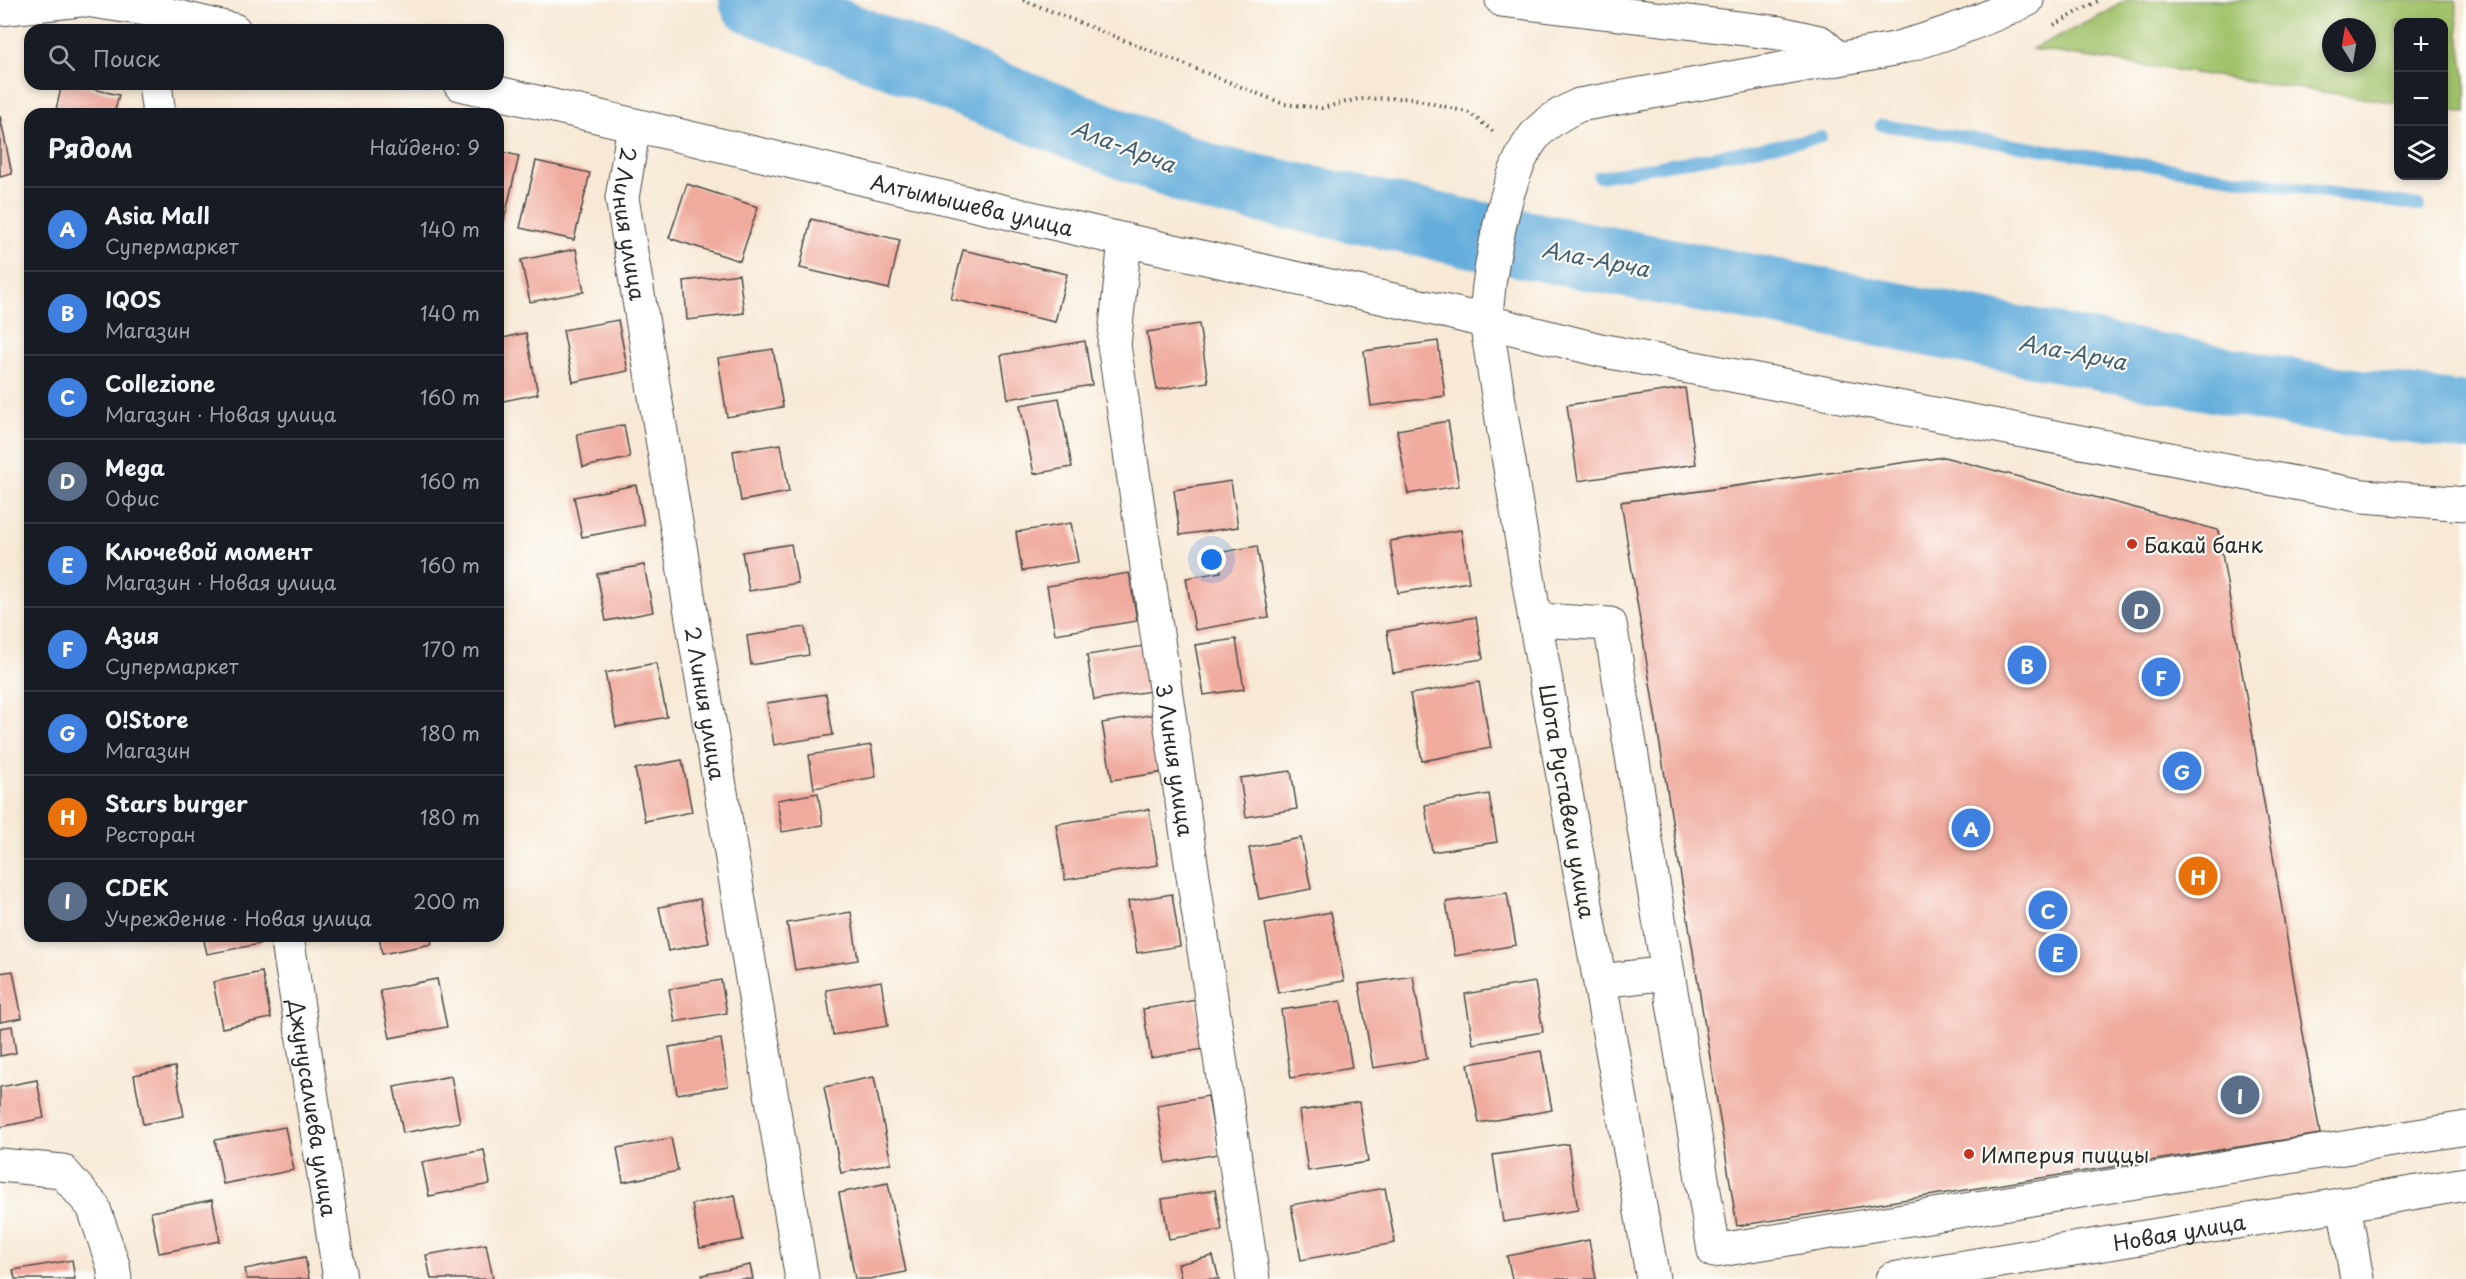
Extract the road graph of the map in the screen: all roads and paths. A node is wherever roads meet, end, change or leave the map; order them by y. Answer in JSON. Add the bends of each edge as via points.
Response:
{"nodes":[{"id":1,"x":82,"y":0,"type":"edge"},
{"id":2,"x":1023,"y":0,"type":"edge"},
{"id":3,"x":1502,"y":0,"type":"edge"},
{"id":4,"x":2027,"y":0,"type":"edge"},
{"id":5,"x":0,"y":9,"type":"edge"},
{"id":6,"x":147,"y":19,"type":"edge"},
{"id":7,"x":187,"y":24,"type":"edge"},
{"id":8,"x":1839,"y":59,"type":"junction"},
{"id":9,"x":156,"y":90,"type":"edge"},
{"id":10,"x":485,"y":90,"type":"edge"},
{"id":11,"x":158,"y":108,"type":"edge"},
{"id":12,"x":634,"y":126,"type":"junction"},
{"id":13,"x":1522,"y":155,"type":"junction"},
{"id":14,"x":1125,"y":240,"type":"junction"},
{"id":15,"x":1486,"y":306,"type":"junction"},
{"id":16,"x":2466,"y":504,"type":"edge"},
{"id":17,"x":1535,"y":620,"type":"junction"},
{"id":18,"x":288,"y":942,"type":"edge"},
{"id":19,"x":1668,"y":973,"type":"junction"},
{"id":20,"x":1600,"y":981,"type":"junction"},
{"id":21,"x":2466,"y":1128,"type":"edge"},
{"id":22,"x":0,"y":1165,"type":"edge"},
{"id":23,"x":2466,"y":1184,"type":"edge"},
{"id":24,"x":2344,"y":1204,"type":"junction"},
{"id":25,"x":2011,"y":1269,"type":"edge"},
{"id":26,"x":115,"y":1279,"type":"edge"},
{"id":27,"x":340,"y":1279,"type":"edge"},
{"id":28,"x":802,"y":1279,"type":"edge"},
{"id":29,"x":1253,"y":1279,"type":"edge"},
{"id":30,"x":1653,"y":1279,"type":"edge"},
{"id":31,"x":1892,"y":1279,"type":"edge"},
{"id":32,"x":2357,"y":1279,"type":"edge"}],
"edges":[{"from":1,"to":5,"type":"street"},
{"from":1,"to":6,"type":"street"},
{"from":2,"to":13,"type":"path","via":[[1284,104],[1322,108],[1358,99],[1411,98],[1470,113]]},
{"from":3,"to":8,"type":"street","via":[[1780,33],[1820,42]]},
{"from":4,"to":8,"type":"street","via":[[1923,42]]},
{"from":6,"to":7,"type":"street"},
{"from":8,"to":13,"type":"street","via":[[1579,105],[1556,116],[1537,133]]},
{"from":9,"to":11,"type":"street"},
{"from":10,"to":12,"type":"street","name":"Алтымышева улица"},
{"from":12,"to":14,"type":"street","name":"Алтымышева улица"},
{"from":12,"to":28,"type":"street","name":"2 Линия улица","via":[[622,198]]},
{"from":13,"to":15,"type":"street","via":[[1509,188]]},
{"from":14,"to":15,"type":"street","name":"Алтымышева улица"},
{"from":14,"to":29,"type":"street","name":"3 Линия улица","via":[[1114,345]]},
{"from":15,"to":16,"type":"street","name":"Алтымышева улица","via":[[1600,350],[2363,496]]},
{"from":15,"to":17,"type":"street","name":"Шота Руставели улица"},
{"from":17,"to":19,"type":"street","via":[[1610,624]]},
{"from":17,"to":20,"type":"street","name":"Шота Руставели улица"},
{"from":18,"to":27,"type":"street","name":"Джунусалиева улица"},
{"from":19,"to":20,"type":"street"},
{"from":19,"to":21,"type":"street","via":[[1714,1251]]},
{"from":20,"to":30,"type":"street","name":"Шота Руставели улица"},
{"from":22,"to":26,"type":"street","via":[[62,1171],[93,1206]]},
{"from":23,"to":24,"type":"street","name":"Новая улица"},
{"from":24,"to":25,"type":"street","name":"Новая улица"},
{"from":24,"to":32,"type":"street"},
{"from":25,"to":31,"type":"street","name":"Новая улица"}]}
